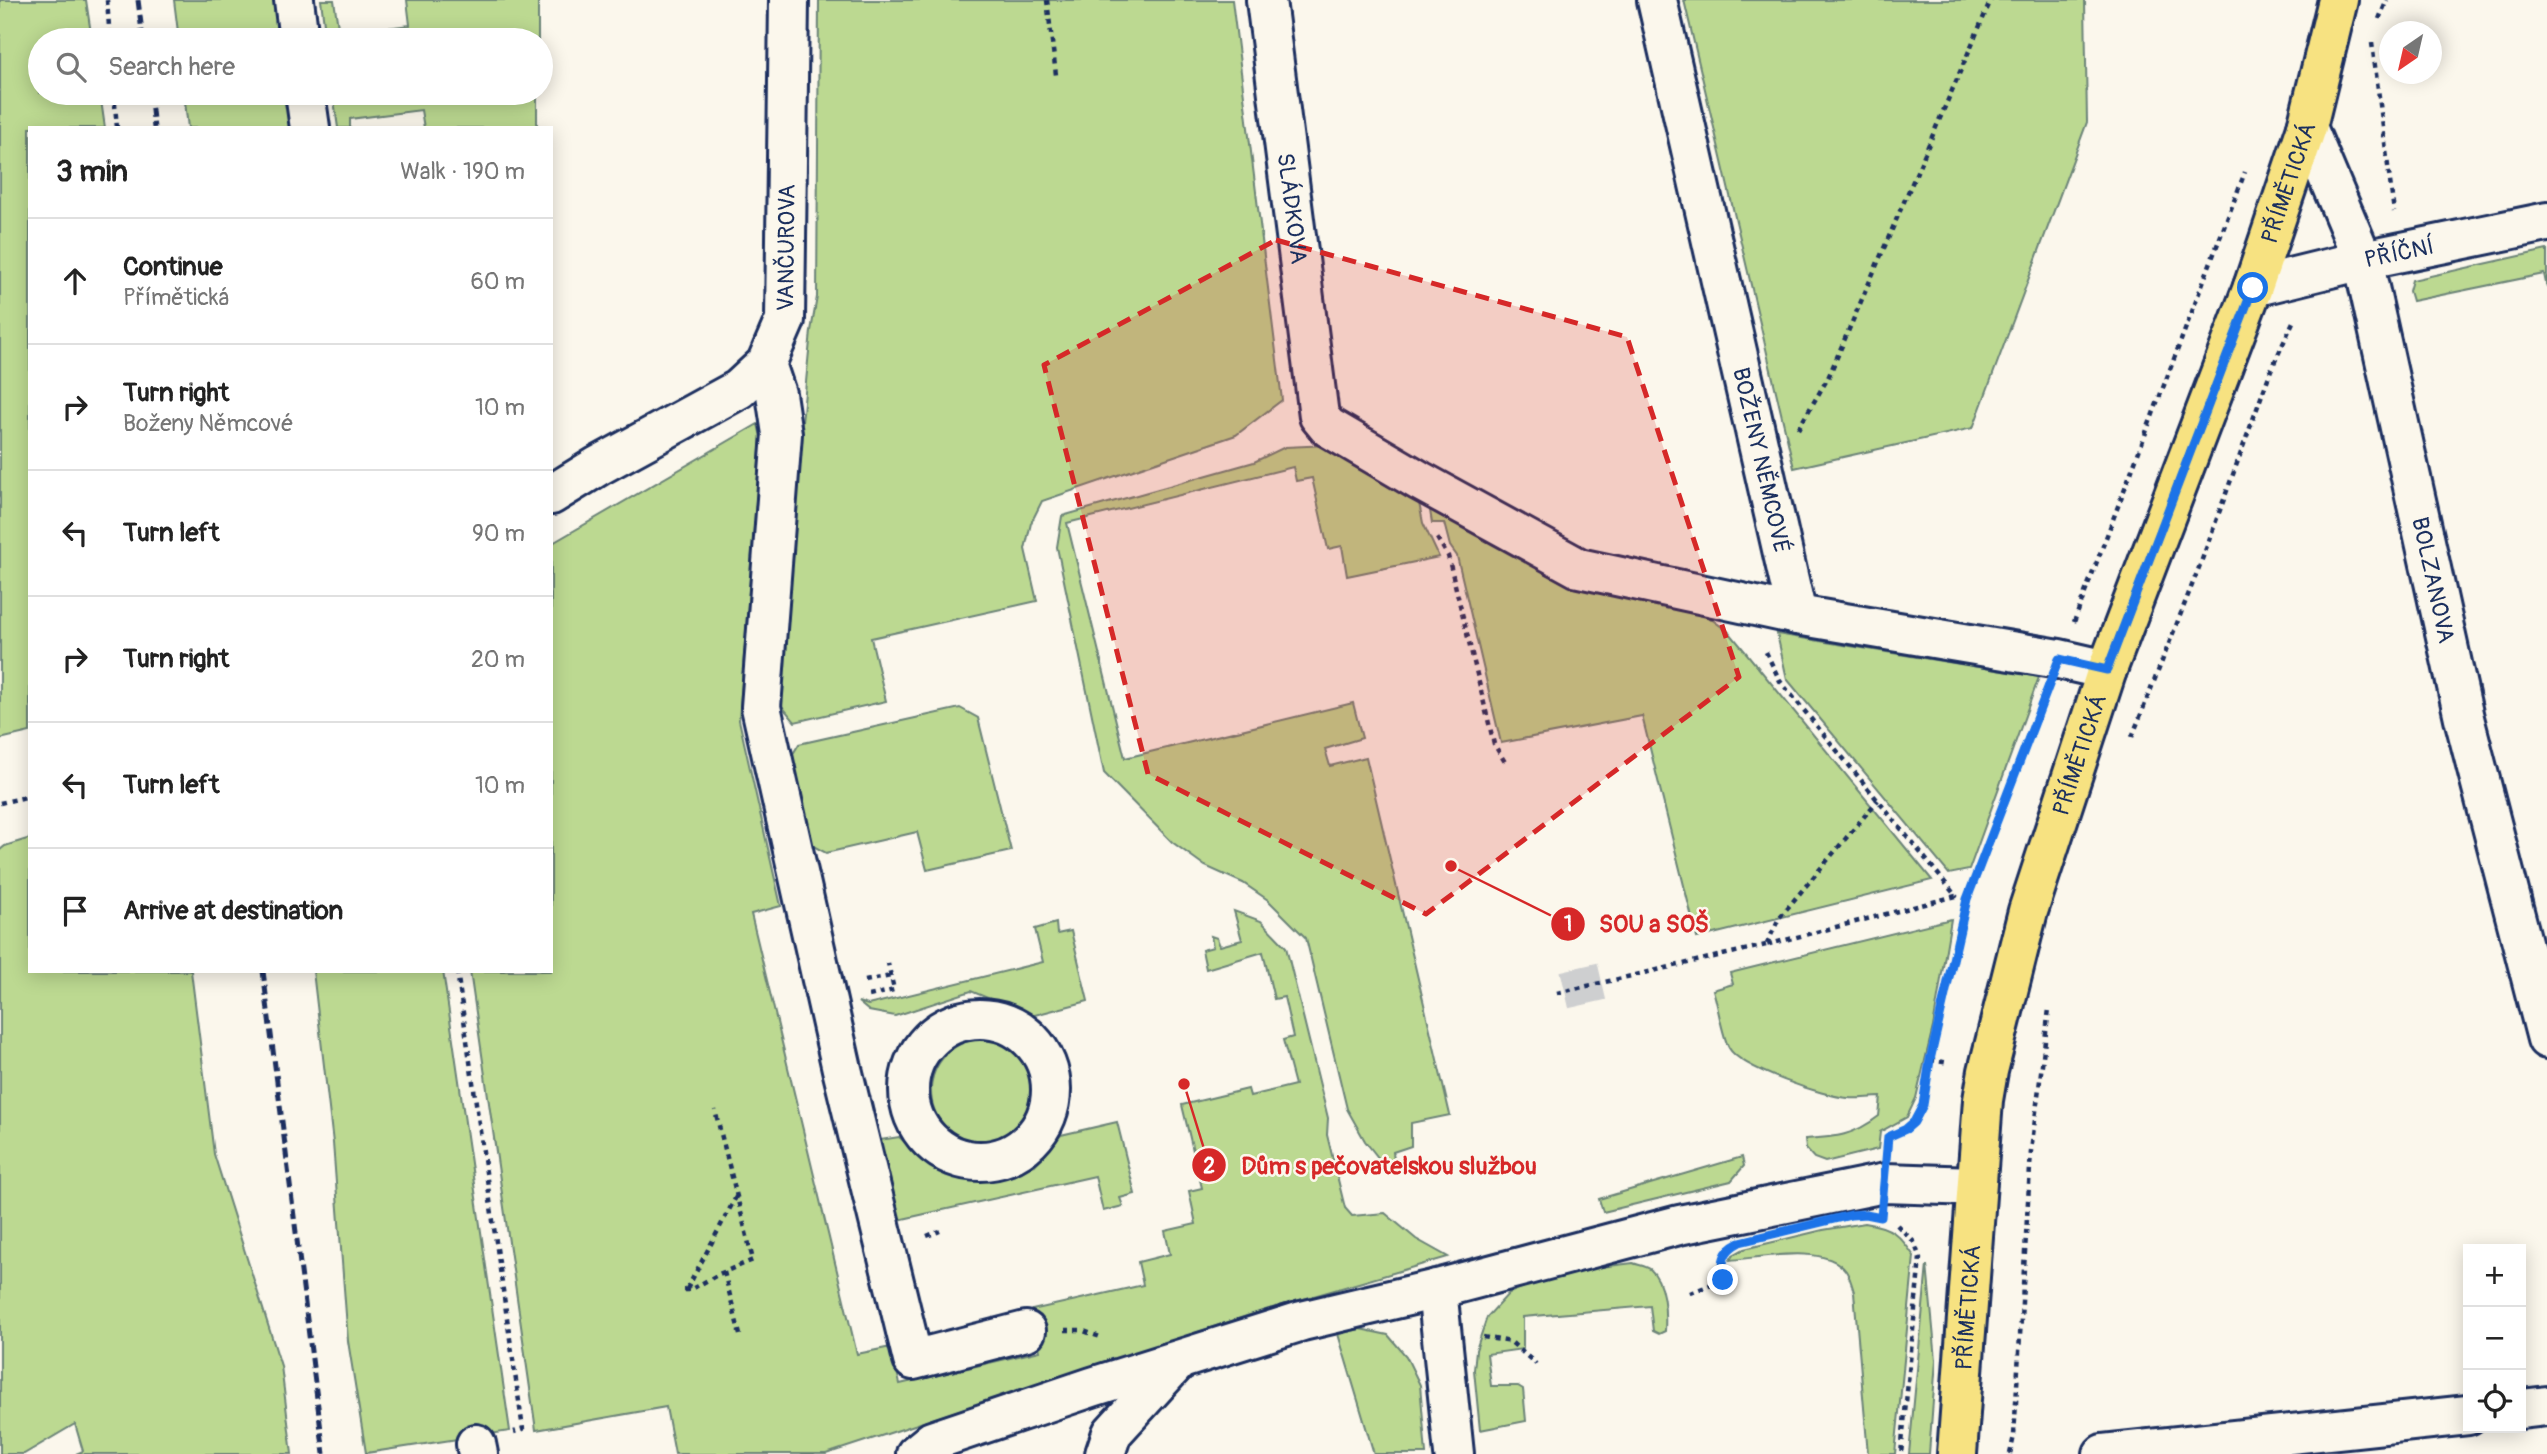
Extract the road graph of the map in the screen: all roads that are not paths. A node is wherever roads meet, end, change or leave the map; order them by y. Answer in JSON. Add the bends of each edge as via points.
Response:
{"nodes":[{"id":1,"x":294,"y":0,"type":"edge"},
{"id":2,"x":789,"y":0,"type":"edge"},
{"id":3,"x":1266,"y":0,"type":"edge"},
{"id":4,"x":1657,"y":0,"type":"edge"},
{"id":5,"x":2338,"y":0,"type":"edge"},
{"id":6,"x":298,"y":28,"type":"edge"},
{"id":7,"x":307,"y":105,"type":"edge"},
{"id":8,"x":310,"y":126,"type":"edge"},
{"id":9,"x":2307,"y":127,"type":"junction"},
{"id":10,"x":2547,"y":222,"type":"edge"},
{"id":11,"x":2363,"y":260,"type":"junction"},
{"id":12,"x":2253,"y":288,"type":"junction"},
{"id":13,"x":766,"y":364,"type":"junction"},
{"id":14,"x":553,"y":494,"type":"edge"},
{"id":15,"x":1797,"y":615,"type":"junction"},
{"id":16,"x":2107,"y":670,"type":"junction"},
{"id":17,"x":2547,"y":1039,"type":"edge"},
{"id":18,"x":911,"y":1109,"type":"dead end"},
{"id":19,"x":854,"y":1122,"type":"junction"},
{"id":20,"x":1975,"y":1186,"type":"junction"},
{"id":21,"x":1437,"y":1289,"type":"junction"},
{"id":22,"x":1026,"y":1331,"type":"dead end"},
{"id":23,"x":1179,"y":1360,"type":"junction"},
{"id":24,"x":2547,"y":1406,"type":"edge"},
{"id":25,"x":2526,"y":1408,"type":"edge"},
{"id":26,"x":2463,"y":1416,"type":"edge"},
{"id":27,"x":916,"y":1454,"type":"edge"},
{"id":28,"x":1105,"y":1454,"type":"edge"},
{"id":29,"x":1454,"y":1454,"type":"edge"},
{"id":30,"x":1957,"y":1454,"type":"edge"},
{"id":31,"x":2103,"y":1454,"type":"edge"}],
"edges":[{"from":1,"to":6,"type":"street"},
{"from":2,"to":13,"type":"street","name":"VANČUROVA","via":[[785,320]]},
{"from":3,"to":15,"type":"street","name":"SLÁDKOVA","via":[[1319,416],[1328,427],[1579,568]]},
{"from":4,"to":15,"type":"street","name":"BOŽENY NĚMCOVÉ"},
{"from":5,"to":9,"type":"main road","name":"PŘÍMĚTICKÁ"},
{"from":7,"to":8,"type":"street"},
{"from":9,"to":11,"type":"street","name":"BOLZANOVA"},
{"from":9,"to":12,"type":"main road","name":"PŘÍMĚTICKÁ"},
{"from":10,"to":11,"type":"street","name":"PŘÍČNÍ"},
{"from":11,"to":12,"type":"street","name":"PŘÍČNÍ"},
{"from":11,"to":17,"type":"street","name":"BOLZANOVA","via":[[2465,718]]},
{"from":12,"to":16,"type":"main road","name":"PŘÍMĚTICKÁ"},
{"from":13,"to":14,"type":"street","name":"VANČUROVA","via":[[739,389]]},
{"from":13,"to":19,"type":"street","via":[[782,434],[761,707]]},
{"from":15,"to":16,"type":"street"},
{"from":16,"to":20,"type":"main road","name":"PŘÍMĚTICKÁ","via":[[2028,911],[1988,1071]]},
{"from":18,"to":19,"type":"street"},
{"from":19,"to":22,"type":"street","via":[[913,1360]]},
{"from":20,"to":21,"type":"street","via":[[1885,1183],[1679,1225]]},
{"from":20,"to":30,"type":"main road","name":"PŘÍMĚTICKÁ"},
{"from":21,"to":23,"type":"street","via":[[1302,1321]]},
{"from":21,"to":29,"type":"street"},
{"from":23,"to":27,"type":"street","via":[[932,1441]]},
{"from":23,"to":28,"type":"street","via":[[1112,1433]]},
{"from":24,"to":25,"type":"street"},
{"from":26,"to":31,"type":"street"}]}
